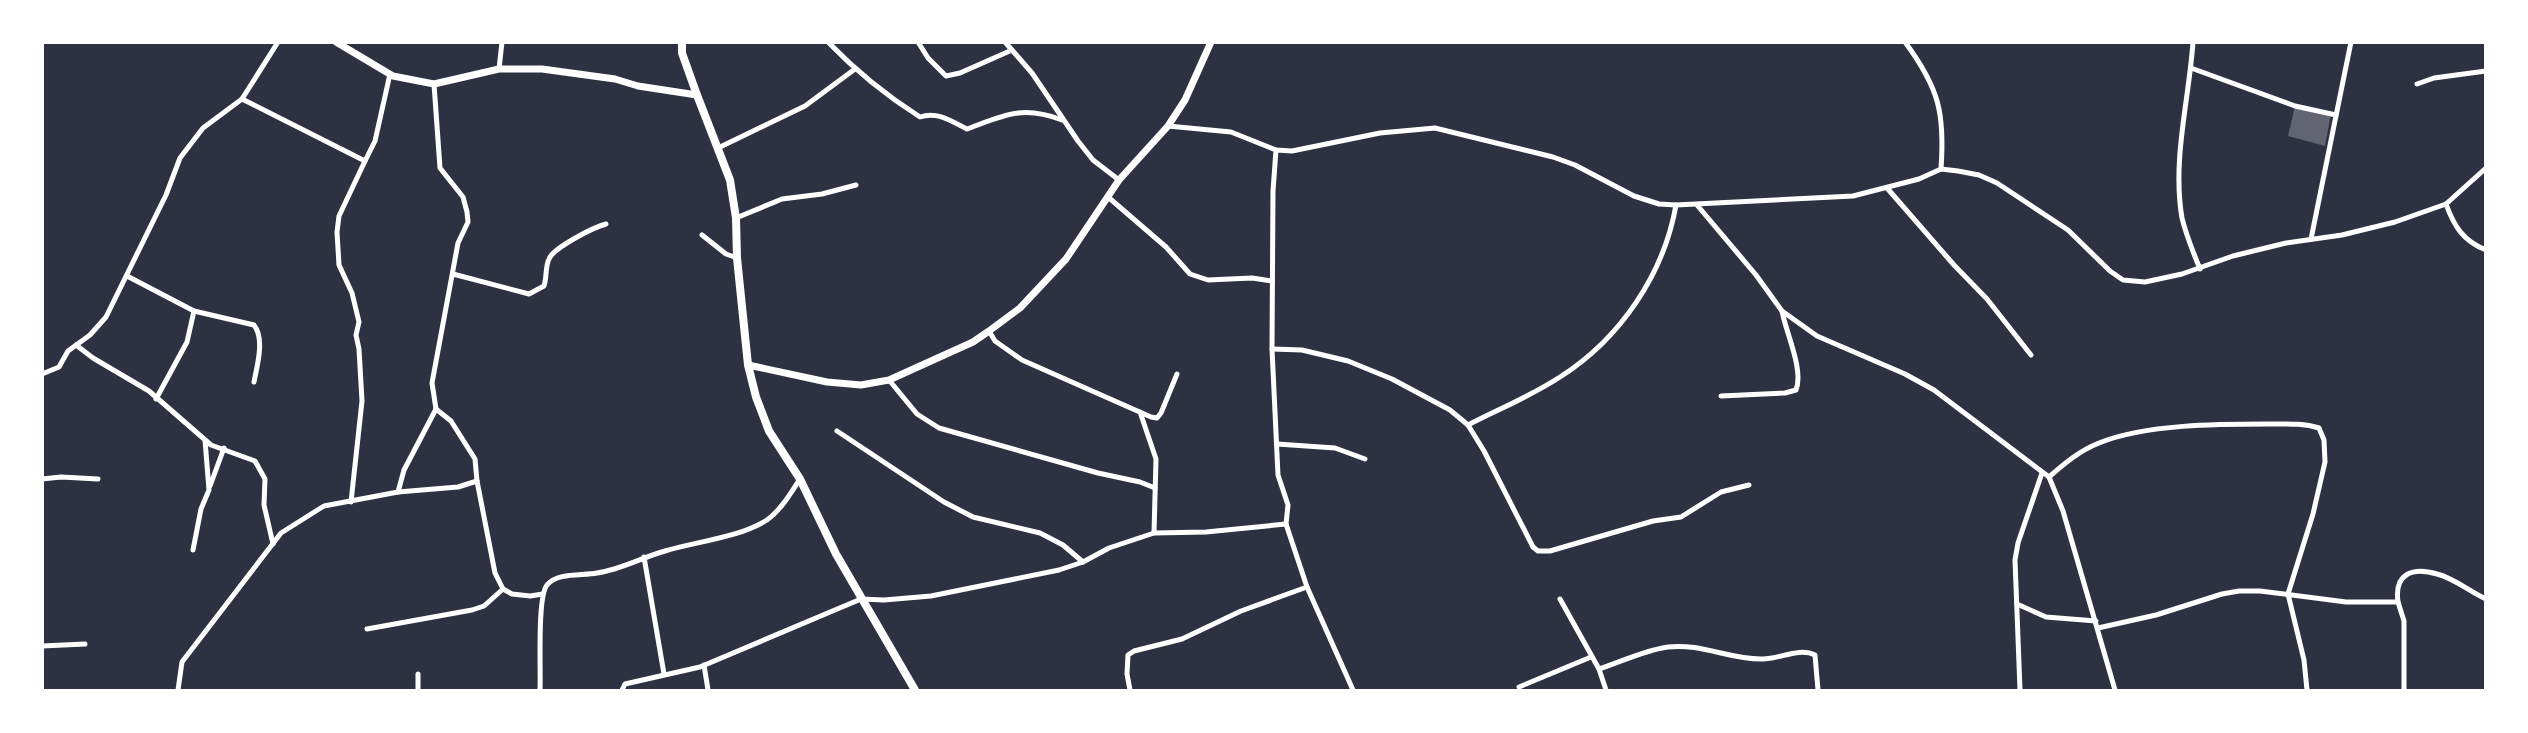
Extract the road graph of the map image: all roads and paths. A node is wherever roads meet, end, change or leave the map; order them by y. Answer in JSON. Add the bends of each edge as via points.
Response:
{"nodes":[{"id":1,"x":278,"y":42,"type":"edge"},
{"id":2,"x":336,"y":42,"type":"edge"},
{"id":3,"x":502,"y":42,"type":"edge"},
{"id":4,"x":682,"y":42,"type":"edge"},
{"id":5,"x":918,"y":42,"type":"edge"},
{"id":6,"x":1005,"y":42,"type":"edge"},
{"id":7,"x":1211,"y":42,"type":"edge"},
{"id":8,"x":1905,"y":42,"type":"edge"},
{"id":9,"x":2193,"y":42,"type":"edge"},
{"id":10,"x":2351,"y":42,"type":"edge"},
{"id":11,"x":829,"y":44,"type":"edge"},
{"id":12,"x":1012,"y":50,"type":"junction"},
{"id":13,"x":2191,"y":68,"type":"junction"},
{"id":14,"x":499,"y":69,"type":"junction"},
{"id":15,"x":855,"y":70,"type":"junction"},
{"id":16,"x":2486,"y":71,"type":"edge"},
{"id":17,"x":390,"y":74,"type":"junction"},
{"id":18,"x":434,"y":84,"type":"junction"},
{"id":19,"x":2417,"y":84,"type":"dead end"},
{"id":20,"x":696,"y":95,"type":"junction"},
{"id":21,"x":242,"y":99,"type":"junction"},
{"id":22,"x":2336,"y":115,"type":"junction"},
{"id":23,"x":1062,"y":120,"type":"junction"},
{"id":24,"x":1168,"y":126,"type":"junction"},
{"id":25,"x":718,"y":148,"type":"junction"},
{"id":26,"x":1276,"y":150,"type":"junction"},
{"id":27,"x":365,"y":161,"type":"junction"},
{"id":28,"x":2486,"y":168,"type":"edge"},
{"id":29,"x":1940,"y":169,"type":"junction"},
{"id":30,"x":1119,"y":180,"type":"junction"},
{"id":31,"x":856,"y":185,"type":"dead end"},
{"id":32,"x":1887,"y":188,"type":"junction"},
{"id":33,"x":1108,"y":197,"type":"junction"},
{"id":34,"x":2446,"y":204,"type":"junction"},
{"id":35,"x":1676,"y":205,"type":"junction"},
{"id":36,"x":1698,"y":205,"type":"junction"},
{"id":37,"x":736,"y":218,"type":"junction"},
{"id":38,"x":606,"y":224,"type":"dead end"},
{"id":39,"x":702,"y":235,"type":"dead end"},
{"id":40,"x":2311,"y":239,"type":"junction"},
{"id":41,"x":2486,"y":250,"type":"edge"},
{"id":42,"x":737,"y":258,"type":"junction"},
{"id":43,"x":2200,"y":269,"type":"junction"},
{"id":44,"x":453,"y":274,"type":"junction"},
{"id":45,"x":127,"y":276,"type":"junction"},
{"id":46,"x":1272,"y":281,"type":"junction"},
{"id":47,"x":194,"y":311,"type":"junction"},
{"id":48,"x":1782,"y":311,"type":"junction"},
{"id":49,"x":989,"y":331,"type":"junction"},
{"id":50,"x":76,"y":345,"type":"junction"},
{"id":51,"x":1272,"y":349,"type":"junction"},
{"id":52,"x":2031,"y":355,"type":"dead end"},
{"id":53,"x":748,"y":365,"type":"junction"},
{"id":54,"x":42,"y":374,"type":"edge"},
{"id":55,"x":1177,"y":374,"type":"dead end"},
{"id":56,"x":889,"y":380,"type":"junction"},
{"id":57,"x":254,"y":382,"type":"dead end"},
{"id":58,"x":1721,"y":396,"type":"dead end"},
{"id":59,"x":156,"y":399,"type":"junction"},
{"id":60,"x":436,"y":409,"type":"junction"},
{"id":61,"x":1140,"y":412,"type":"junction"},
{"id":62,"x":1468,"y":425,"type":"junction"},
{"id":63,"x":837,"y":431,"type":"dead end"},
{"id":64,"x":205,"y":440,"type":"junction"},
{"id":65,"x":1276,"y":444,"type":"junction"},
{"id":66,"x":224,"y":448,"type":"junction"},
{"id":67,"x":1365,"y":459,"type":"dead end"},
{"id":68,"x":2042,"y":473,"type":"junction"},
{"id":69,"x":2049,"y":477,"type":"junction"},
{"id":70,"x":98,"y":478,"type":"dead end"},
{"id":71,"x":42,"y":479,"type":"edge"},
{"id":72,"x":800,"y":479,"type":"junction"},
{"id":73,"x":477,"y":480,"type":"junction"},
{"id":74,"x":1749,"y":485,"type":"dead end"},
{"id":75,"x":1155,"y":488,"type":"junction"},
{"id":76,"x":209,"y":490,"type":"junction"},
{"id":77,"x":398,"y":492,"type":"junction"},
{"id":78,"x":351,"y":502,"type":"junction"},
{"id":79,"x":1286,"y":524,"type":"junction"},
{"id":80,"x":1154,"y":533,"type":"junction"},
{"id":81,"x":273,"y":544,"type":"junction"},
{"id":82,"x":193,"y":550,"type":"dead end"},
{"id":83,"x":644,"y":557,"type":"junction"},
{"id":84,"x":1082,"y":562,"type":"junction"},
{"id":85,"x":1307,"y":587,"type":"junction"},
{"id":86,"x":503,"y":589,"type":"junction"},
{"id":87,"x":543,"y":594,"type":"junction"},
{"id":88,"x":2288,"y":594,"type":"junction"},
{"id":89,"x":1560,"y":598,"type":"dead end"},
{"id":90,"x":861,"y":599,"type":"junction"},
{"id":91,"x":2486,"y":599,"type":"edge"},
{"id":92,"x":2398,"y":602,"type":"junction"},
{"id":93,"x":2017,"y":604,"type":"junction"},
{"id":94,"x":2096,"y":620,"type":"junction"},
{"id":95,"x":2098,"y":628,"type":"junction"},
{"id":96,"x":367,"y":629,"type":"dead end"},
{"id":97,"x":85,"y":644,"type":"dead end"},
{"id":98,"x":42,"y":646,"type":"edge"},
{"id":99,"x":1591,"y":657,"type":"junction"},
{"id":100,"x":704,"y":665,"type":"junction"},
{"id":101,"x":1599,"y":669,"type":"junction"},
{"id":102,"x":418,"y":674,"type":"dead end"},
{"id":103,"x":664,"y":674,"type":"junction"},
{"id":104,"x":1519,"y":687,"type":"dead end"},
{"id":105,"x":178,"y":690,"type":"edge"},
{"id":106,"x":418,"y":690,"type":"edge"},
{"id":107,"x":540,"y":690,"type":"edge"},
{"id":108,"x":622,"y":690,"type":"edge"},
{"id":109,"x":708,"y":690,"type":"edge"},
{"id":110,"x":915,"y":690,"type":"edge"},
{"id":111,"x":1130,"y":690,"type":"edge"},
{"id":112,"x":1353,"y":690,"type":"edge"},
{"id":113,"x":1606,"y":690,"type":"edge"},
{"id":114,"x":1818,"y":690,"type":"edge"},
{"id":115,"x":2020,"y":690,"type":"edge"},
{"id":116,"x":2115,"y":690,"type":"edge"},
{"id":117,"x":2307,"y":690,"type":"edge"},
{"id":118,"x":2404,"y":690,"type":"edge"}],
"edges":[{"from":1,"to":21,"type":"street"},
{"from":2,"to":17,"type":"street"},
{"from":3,"to":14,"type":"street"},
{"from":4,"to":20,"type":"main road","via":[[682,53]]},
{"from":5,"to":12,"type":"street","via":[[946,76]]},
{"from":6,"to":12,"type":"street"},
{"from":7,"to":24,"type":"street","via":[[1185,100]]},
{"from":8,"to":29,"type":"street","via":[[1930,79],[1939,109]]},
{"from":9,"to":13,"type":"street"},
{"from":10,"to":22,"type":"street"},
{"from":11,"to":15,"type":"street"},
{"from":12,"to":23,"type":"street","via":[[1032,72]]},
{"from":13,"to":22,"type":"street","via":[[2295,106]]},
{"from":13,"to":43,"type":"street","via":[[2180,158],[2180,189],[2182,218]]},
{"from":14,"to":18,"type":"street"},
{"from":14,"to":20,"type":"street","via":[[542,69],[580,74]]},
{"from":15,"to":23,"type":"street","via":[[920,117],[930,113],[967,129],[1017,111],[1044,113]]},
{"from":15,"to":25,"type":"street","via":[[805,106]]},
{"from":16,"to":19,"type":"street","via":[[2434,78]]},
{"from":17,"to":18,"type":"street"},
{"from":17,"to":27,"type":"street","via":[[375,141]]},
{"from":18,"to":44,"type":"street","via":[[440,168],[463,197],[467,212],[468,222],[458,242]]},
{"from":20,"to":25,"type":"main road"},
{"from":21,"to":27,"type":"street"},
{"from":21,"to":45,"type":"street","via":[[203,128],[185,151]]},
{"from":22,"to":40,"type":"street"},
{"from":23,"to":30,"type":"street","via":[[1093,160]]},
{"from":24,"to":26,"type":"street","via":[[1231,132]]},
{"from":24,"to":30,"type":"street"},
{"from":25,"to":37,"type":"main road","via":[[730,180]]},
{"from":26,"to":35,"type":"street","via":[[1292,150],[1380,133],[1435,128],[1553,157],[1634,196],[1659,204]]},
{"from":26,"to":46,"type":"street"},
{"from":27,"to":78,"type":"street","via":[[338,216],[337,232],[339,265],[352,293],[359,322],[356,335],[362,401]]},
{"from":28,"to":34,"type":"street"},
{"from":29,"to":32,"type":"street"},
{"from":29,"to":43,"type":"street","via":[[1979,175],[1997,183],[2068,230],[2123,280],[2161,280]]},
{"from":30,"to":33,"type":"street"},
{"from":31,"to":37,"type":"street","via":[[822,194],[782,199]]},
{"from":32,"to":36,"type":"street","via":[[1853,196]]},
{"from":32,"to":52,"type":"street","via":[[1987,299]]},
{"from":33,"to":46,"type":"street","via":[[1166,247],[1190,274],[1208,280],[1252,278]]},
{"from":33,"to":49,"type":"street","via":[[1066,259],[1020,308]]},
{"from":34,"to":40,"type":"street","via":[[2385,225]]},
{"from":34,"to":41,"type":"street","via":[[2456,228],[2466,239]]},
{"from":35,"to":36,"type":"street"},
{"from":35,"to":62,"type":"street","via":[[1672,231],[1661,260],[1640,297],[1605,340],[1561,376]]},
{"from":36,"to":48,"type":"street"},
{"from":37,"to":42,"type":"main road"},
{"from":38,"to":44,"type":"street","via":[[586,232],[552,254],[544,286],[529,294]]},
{"from":39,"to":42,"type":"street","via":[[726,254]]},
{"from":40,"to":43,"type":"street","via":[[2233,256]]},
{"from":42,"to":53,"type":"main road"},
{"from":44,"to":60,"type":"street","via":[[432,384]]},
{"from":45,"to":47,"type":"street"},
{"from":45,"to":50,"type":"street","via":[[106,317]]},
{"from":46,"to":51,"type":"street"},
{"from":47,"to":57,"type":"street","via":[[254,325],[258,330],[259,350]]},
{"from":47,"to":59,"type":"street","via":[[187,342]]},
{"from":48,"to":58,"type":"street","via":[[1795,356],[1796,390]]},
{"from":48,"to":68,"type":"street","via":[[1817,336],[1934,390]]},
{"from":49,"to":56,"type":"street"},
{"from":49,"to":61,"type":"street","via":[[995,341],[1022,360]]},
{"from":50,"to":54,"type":"street","via":[[68,351],[59,367]]},
{"from":50,"to":59,"type":"street","via":[[149,391]]},
{"from":51,"to":62,"type":"street","via":[[1302,350],[1348,361],[1392,379],[1450,410]]},
{"from":51,"to":65,"type":"street"},
{"from":53,"to":56,"type":"street","via":[[827,382],[861,385]]},
{"from":53,"to":72,"type":"main road","via":[[769,432]]},
{"from":55,"to":61,"type":"street","via":[[1157,418]]},
{"from":56,"to":75,"type":"street","via":[[917,414],[939,428]]},
{"from":59,"to":64,"type":"street"},
{"from":60,"to":73,"type":"street","via":[[450,421],[475,459]]},
{"from":60,"to":77,"type":"street","via":[[404,470]]},
{"from":61,"to":75,"type":"street","via":[[1156,459]]},
{"from":62,"to":74,"type":"street","via":[[1509,504],[1538,551],[1550,551],[1653,521],[1681,517],[1721,492]]},
{"from":63,"to":84,"type":"street","via":[[944,502],[973,516],[1040,533],[1063,545]]},
{"from":64,"to":66,"type":"street"},
{"from":64,"to":76,"type":"street"},
{"from":65,"to":67,"type":"street","via":[[1335,448]]},
{"from":65,"to":79,"type":"street","via":[[1278,475],[1288,505]]},
{"from":66,"to":76,"type":"street"},
{"from":66,"to":81,"type":"street","via":[[249,458],[258,466],[264,479],[264,505]]},
{"from":68,"to":69,"type":"street"},
{"from":68,"to":93,"type":"street","via":[[2018,543]]},
{"from":69,"to":88,"type":"street","via":[[2074,455],[2100,442],[2140,432],[2255,424],[2319,428],[2324,440],[2325,462]]},
{"from":69,"to":94,"type":"street","via":[[2063,511]]},
{"from":70,"to":71,"type":"street"},
{"from":72,"to":83,"type":"street","via":[[778,511],[766,520],[744,530]]},
{"from":72,"to":90,"type":"main road"},
{"from":73,"to":77,"type":"street","via":[[458,487]]},
{"from":73,"to":86,"type":"street","via":[[495,573]]},
{"from":75,"to":80,"type":"street"},
{"from":76,"to":82,"type":"street","via":[[201,509]]},
{"from":77,"to":78,"type":"street"},
{"from":78,"to":81,"type":"street","via":[[324,506],[281,532]]},
{"from":79,"to":80,"type":"street","via":[[1206,532]]},
{"from":79,"to":85,"type":"street"},
{"from":80,"to":84,"type":"street","via":[[1109,548]]},
{"from":81,"to":105,"type":"street","via":[[182,662]]},
{"from":83,"to":87,"type":"street","via":[[598,573],[557,579],[547,585]]},
{"from":83,"to":103,"type":"street"},
{"from":84,"to":90,"type":"street","via":[[1059,570],[931,596]]},
{"from":85,"to":111,"type":"street","via":[[1241,611],[1182,639],[1134,651],[1128,655]]},
{"from":85,"to":112,"type":"street"},
{"from":86,"to":87,"type":"street","via":[[512,594]]},
{"from":86,"to":96,"type":"street","via":[[484,606],[472,610]]},
{"from":87,"to":107,"type":"street"},
{"from":88,"to":92,"type":"street","via":[[2346,602]]},
{"from":88,"to":95,"type":"street","via":[[2239,591]]},
{"from":88,"to":117,"type":"street","via":[[2304,660]]},
{"from":89,"to":99,"type":"street"},
{"from":90,"to":100,"type":"street"},
{"from":90,"to":110,"type":"main road"},
{"from":91,"to":92,"type":"street","via":[[2447,578],[2423,572],[2411,573],[2400,581],[2396,588]]},
{"from":92,"to":118,"type":"street","via":[[2404,621]]},
{"from":93,"to":94,"type":"street","via":[[2046,618]]},
{"from":93,"to":115,"type":"street"},
{"from":94,"to":95,"type":"street"},
{"from":95,"to":116,"type":"street"},
{"from":97,"to":98,"type":"street"},
{"from":99,"to":101,"type":"street"},
{"from":99,"to":104,"type":"street"},
{"from":100,"to":103,"type":"street"},
{"from":100,"to":109,"type":"street"},
{"from":101,"to":113,"type":"street"},
{"from":101,"to":114,"type":"street","via":[[1668,647],[1763,659],[1806,651],[1815,655]]},
{"from":102,"to":106,"type":"street"},
{"from":103,"to":108,"type":"street","via":[[625,684]]}]}
